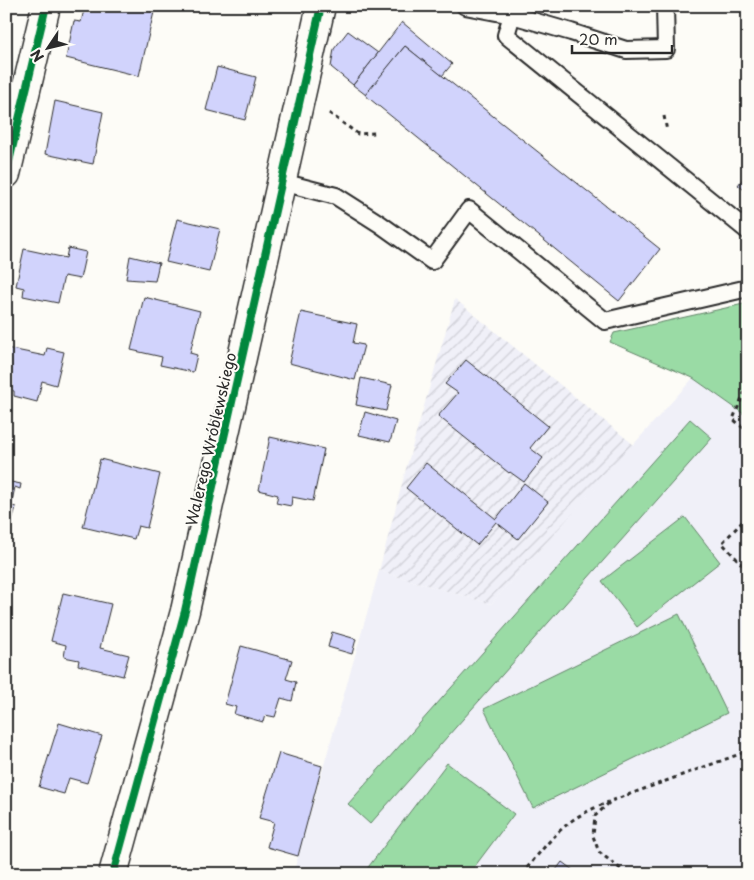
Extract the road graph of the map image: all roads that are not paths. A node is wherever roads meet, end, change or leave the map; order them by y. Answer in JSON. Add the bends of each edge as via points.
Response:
{"nodes":[{"id":1,"x":46,"y":6,"type":"edge"},
{"id":2,"x":321,"y":6,"type":"edge"},
{"id":3,"x":665,"y":6,"type":"edge"},
{"id":4,"x":470,"y":7,"type":"edge"},
{"id":5,"x":512,"y":15,"type":"junction"},
{"id":6,"x":506,"y":35,"type":"junction"},
{"id":7,"x":6,"y":174,"type":"edge"},
{"id":8,"x":282,"y":182,"type":"junction"},
{"id":9,"x":748,"y":231,"type":"edge"},
{"id":10,"x":748,"y":288,"type":"edge"},
{"id":11,"x":113,"y":874,"type":"edge"}],
"edges":[{"from":1,"to":7,"type":"street"},
{"from":2,"to":8,"type":"street","name":"Walerego Wróblewskiego"},
{"from":3,"to":5,"type":"lane","via":[[666,49],[626,50]]},
{"from":4,"to":5,"type":"lane"},
{"from":4,"to":6,"type":"lane"},
{"from":5,"to":6,"type":"lane"},
{"from":6,"to":9,"type":"lane"},
{"from":8,"to":10,"type":"lane","via":[[336,196],[432,262],[470,210],[605,321]]},
{"from":8,"to":11,"type":"street","name":"Walerego Wróblewskiego","via":[[185,611]]}]}
